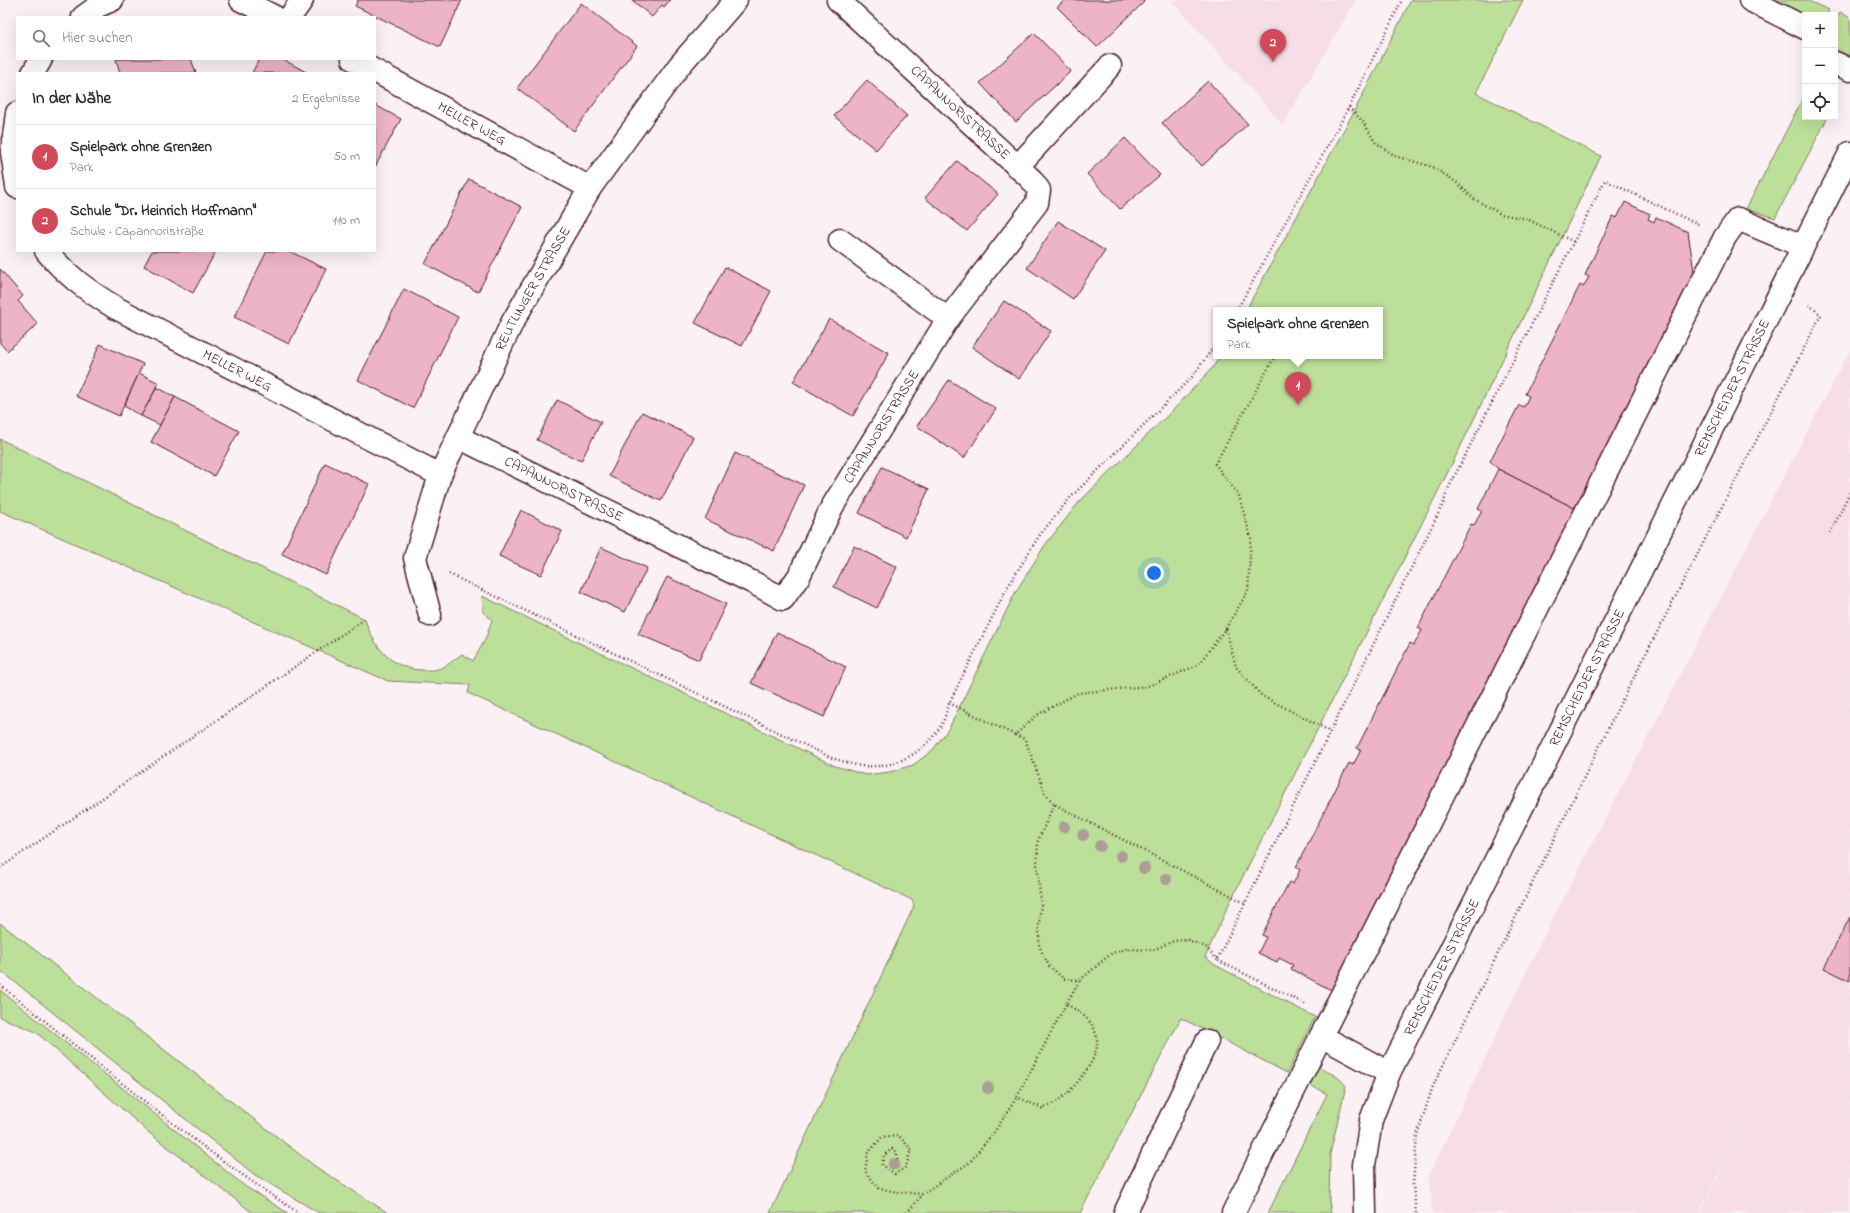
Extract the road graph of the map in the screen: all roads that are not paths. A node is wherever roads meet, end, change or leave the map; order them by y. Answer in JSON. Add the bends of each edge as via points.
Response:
{"nodes":[{"id":1,"x":112,"y":0,"type":"edge"},
{"id":2,"x":240,"y":0,"type":"edge"},
{"id":3,"x":302,"y":0,"type":"edge"},
{"id":4,"x":736,"y":0,"type":"edge"},
{"id":5,"x":838,"y":0,"type":"edge"},
{"id":6,"x":1750,"y":0,"type":"edge"},
{"id":7,"x":84,"y":16,"type":"edge"},
{"id":8,"x":273,"y":16,"type":"edge"},
{"id":9,"x":291,"y":16,"type":"edge"},
{"id":10,"x":1802,"y":26,"type":"edge"},
{"id":11,"x":40,"y":60,"type":"edge"},
{"id":12,"x":355,"y":60,"type":"edge"},
{"id":13,"x":1838,"y":64,"type":"edge"},
{"id":14,"x":1110,"y":66,"type":"dead end"},
{"id":15,"x":1850,"y":70,"type":"edge"},
{"id":16,"x":34,"y":72,"type":"edge"},
{"id":17,"x":16,"y":121,"type":"edge"},
{"id":18,"x":1850,"y":153,"type":"edge"},
{"id":19,"x":1017,"y":167,"type":"junction"},
{"id":20,"x":16,"y":180,"type":"edge"},
{"id":21,"x":590,"y":188,"type":"junction"},
{"id":22,"x":840,"y":240,"type":"dead end"},
{"id":23,"x":1802,"y":246,"type":"junction"},
{"id":24,"x":47,"y":252,"type":"edge"},
{"id":25,"x":948,"y":319,"type":"junction"},
{"id":26,"x":458,"y":437,"type":"junction"},
{"id":27,"x":440,"y":475,"type":"junction"},
{"id":28,"x":430,"y":615,"type":"dead end"},
{"id":29,"x":1321,"y":1036,"type":"junction"},
{"id":30,"x":1207,"y":1041,"type":"dead end"},
{"id":31,"x":1389,"y":1073,"type":"junction"},
{"id":32,"x":1125,"y":1213,"type":"edge"},
{"id":33,"x":1233,"y":1213,"type":"edge"},
{"id":34,"x":1365,"y":1213,"type":"edge"}],
"edges":[{"from":1,"to":7,"type":"street"},
{"from":2,"to":8,"type":"street"},
{"from":3,"to":9,"type":"street"},
{"from":4,"to":21,"type":"street","name":"REUTLINGER STRASSE","via":[[679,66]]},
{"from":5,"to":19,"type":"street","name":"CAPANNORISTRASSE"},
{"from":6,"to":10,"type":"street"},
{"from":11,"to":16,"type":"street"},
{"from":12,"to":21,"type":"street","name":"MELLER WEG"},
{"from":13,"to":15,"type":"street"},
{"from":14,"to":19,"type":"street"},
{"from":17,"to":20,"type":"street","via":[[12,152]]},
{"from":18,"to":23,"type":"street","name":"REMSCHEIDER STRASSE"},
{"from":19,"to":25,"type":"street","name":"CAPANNORISTRASSE","via":[[1031,179],[1038,190],[1037,203]]},
{"from":21,"to":26,"type":"street","name":"REUTLINGER STRASSE","via":[[512,323]]},
{"from":22,"to":25,"type":"street"},
{"from":23,"to":29,"type":"street","via":[[1738,219],[1725,237]]},
{"from":23,"to":31,"type":"street","name":"REMSCHEIDER STRASSE"},
{"from":24,"to":27,"type":"street","name":"MELLER WEG","via":[[76,282],[116,308]]},
{"from":25,"to":26,"type":"street","name":"CAPANNORISTRASSE","via":[[832,507],[799,576],[783,599]]},
{"from":26,"to":27,"type":"street","name":"REUTLINGER STRASSE"},
{"from":27,"to":28,"type":"street","name":"REUTLINGER STRASSE","via":[[415,558]]},
{"from":29,"to":31,"type":"street"},
{"from":29,"to":33,"type":"street"},
{"from":30,"to":32,"type":"street"},
{"from":31,"to":34,"type":"street","name":"REMSCHEIDER STRASSE","via":[[1371,1120],[1364,1165]]}]}
